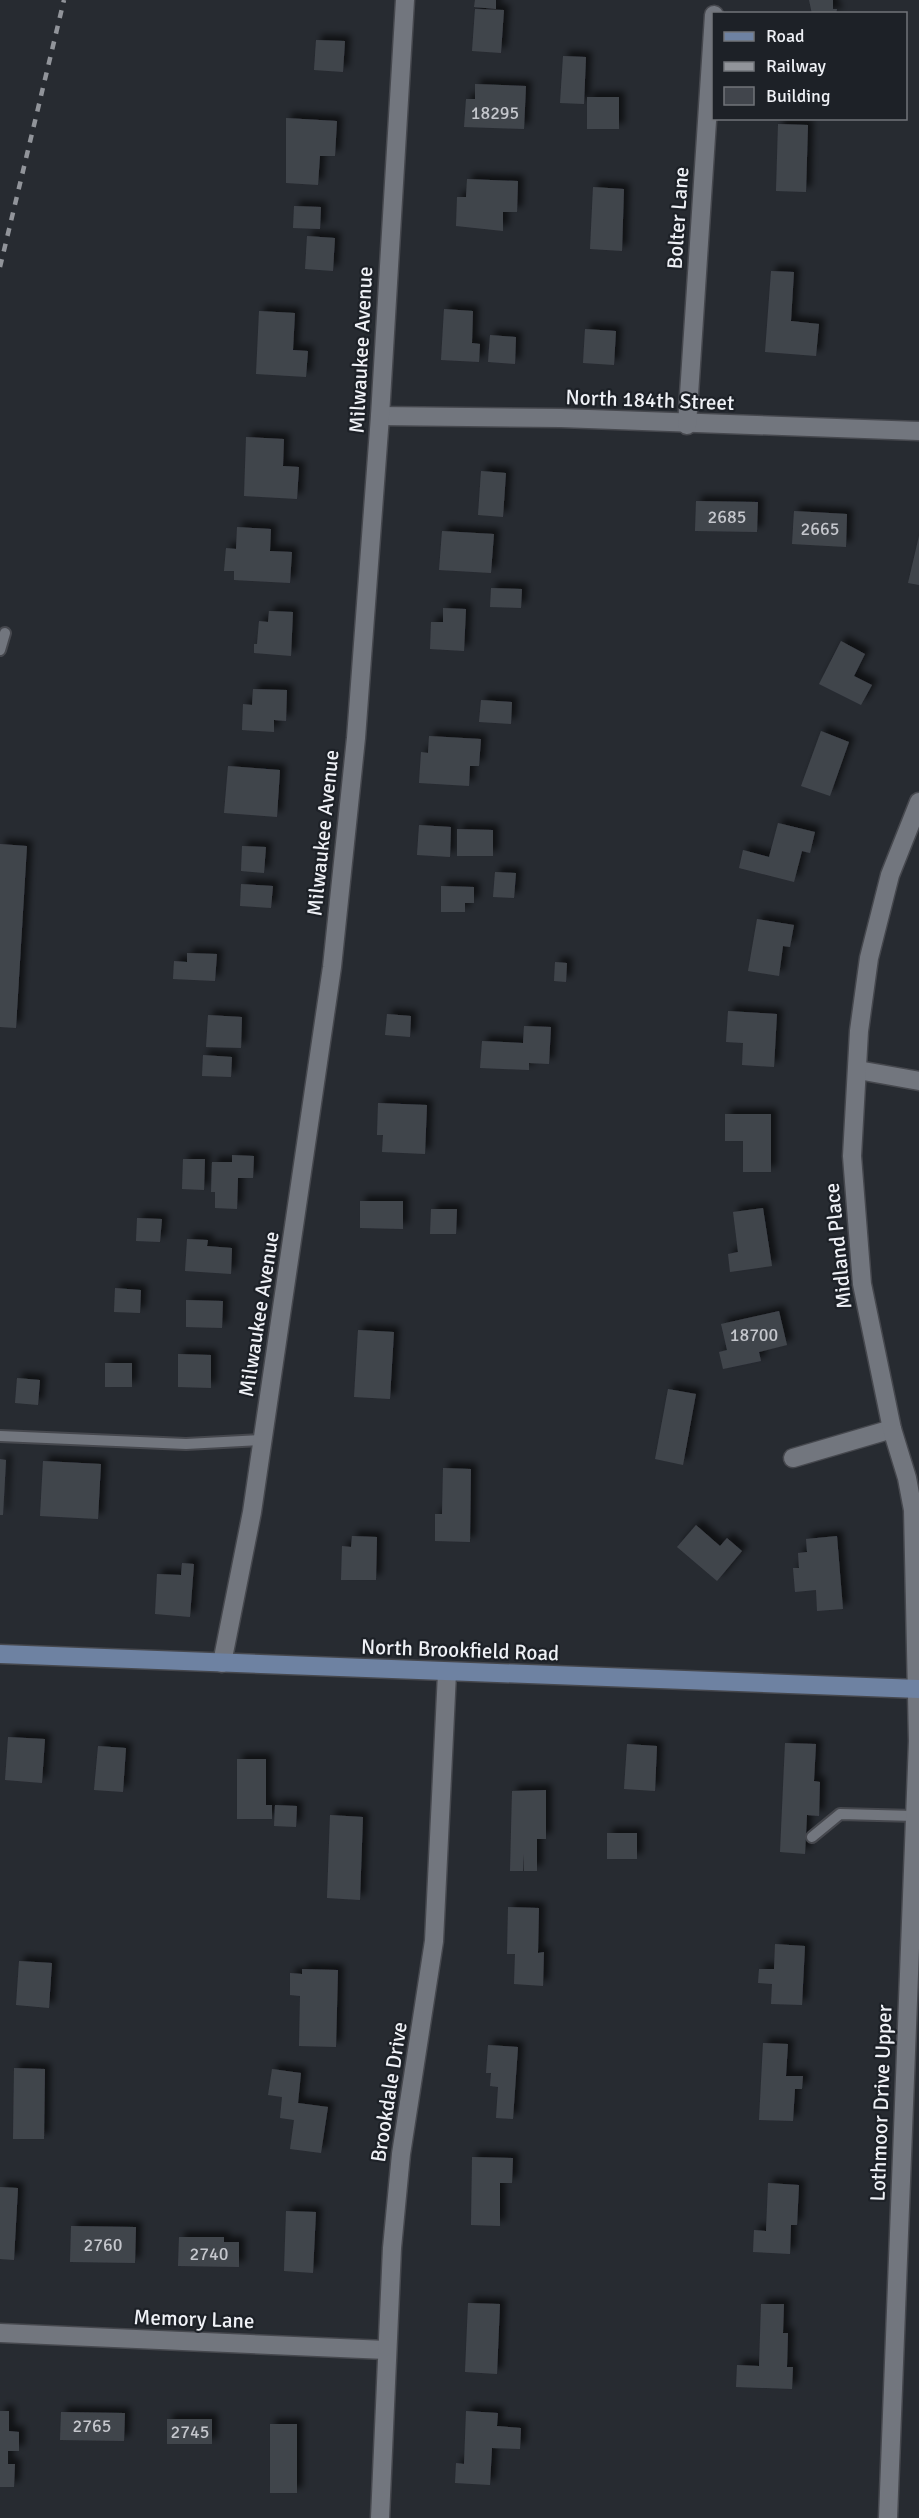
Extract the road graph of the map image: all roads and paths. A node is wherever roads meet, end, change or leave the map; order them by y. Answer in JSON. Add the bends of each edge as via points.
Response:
{"nodes":[{"id":1,"x":405,"y":0,"type":"edge"},
{"id":2,"x":712,"y":44,"type":"edge"},
{"id":3,"x":380,"y":416,"type":"junction"},
{"id":4,"x":687,"y":424,"type":"junction"},
{"id":5,"x":919,"y":430,"type":"edge"},
{"id":6,"x":5,"y":633,"type":"dead end"},
{"id":7,"x":0,"y":651,"type":"edge"},
{"id":8,"x":919,"y":801,"type":"edge"},
{"id":9,"x":858,"y":1070,"type":"junction"},
{"id":10,"x":919,"y":1081,"type":"edge"},
{"id":11,"x":892,"y":1429,"type":"junction"},
{"id":12,"x":0,"y":1436,"type":"edge"},
{"id":13,"x":263,"y":1440,"type":"junction"},
{"id":14,"x":794,"y":1458,"type":"dead end"},
{"id":15,"x":0,"y":1654,"type":"edge"},
{"id":16,"x":222,"y":1663,"type":"junction"},
{"id":17,"x":447,"y":1672,"type":"junction"},
{"id":18,"x":917,"y":1689,"type":"edge"},
{"id":19,"x":915,"y":1816,"type":"junction"},
{"id":20,"x":812,"y":1837,"type":"dead end"},
{"id":21,"x":0,"y":2333,"type":"edge"},
{"id":22,"x":386,"y":2350,"type":"junction"},
{"id":23,"x":380,"y":2518,"type":"edge"},
{"id":24,"x":888,"y":2518,"type":"edge"}],
"edges":[{"from":1,"to":3,"type":"street","name":"Milwaukee Avenue"},
{"from":2,"to":4,"type":"street","name":"Bolter Lane"},
{"from":3,"to":4,"type":"street","name":"North 184th Street"},
{"from":3,"to":13,"type":"street","name":"Milwaukee Avenue","via":[[356,738],[332,967]]},
{"from":4,"to":5,"type":"street","name":"North 184th Street"},
{"from":6,"to":7,"type":"lane"},
{"from":8,"to":9,"type":"street","name":"Midland Place","via":[[890,875],[869,958]]},
{"from":9,"to":10,"type":"street"},
{"from":9,"to":11,"type":"street","name":"Midland Place","via":[[852,1156],[862,1284]]},
{"from":11,"to":14,"type":"street"},
{"from":11,"to":18,"type":"street","name":"Midland Place","via":[[913,1510]]},
{"from":12,"to":13,"type":"lane","via":[[186,1444]]},
{"from":13,"to":16,"type":"street","name":"Milwaukee Avenue"},
{"from":15,"to":16,"type":"street","name":"North Brookfield Road"},
{"from":16,"to":17,"type":"street","name":"North Brookfield Road"},
{"from":17,"to":18,"type":"street","name":"North Brookfield Road"},
{"from":17,"to":22,"type":"street","name":"Brookdale Drive","via":[[434,1941],[401,2154]]},
{"from":18,"to":19,"type":"street","name":"Lothmoor Drive Upper"},
{"from":19,"to":20,"type":"lane","via":[[840,1814]]},
{"from":19,"to":24,"type":"street","name":"Lothmoor Drive Upper"},
{"from":21,"to":22,"type":"street","name":"Memory Lane"},
{"from":22,"to":23,"type":"street","name":"Brookdale Drive"}]}
